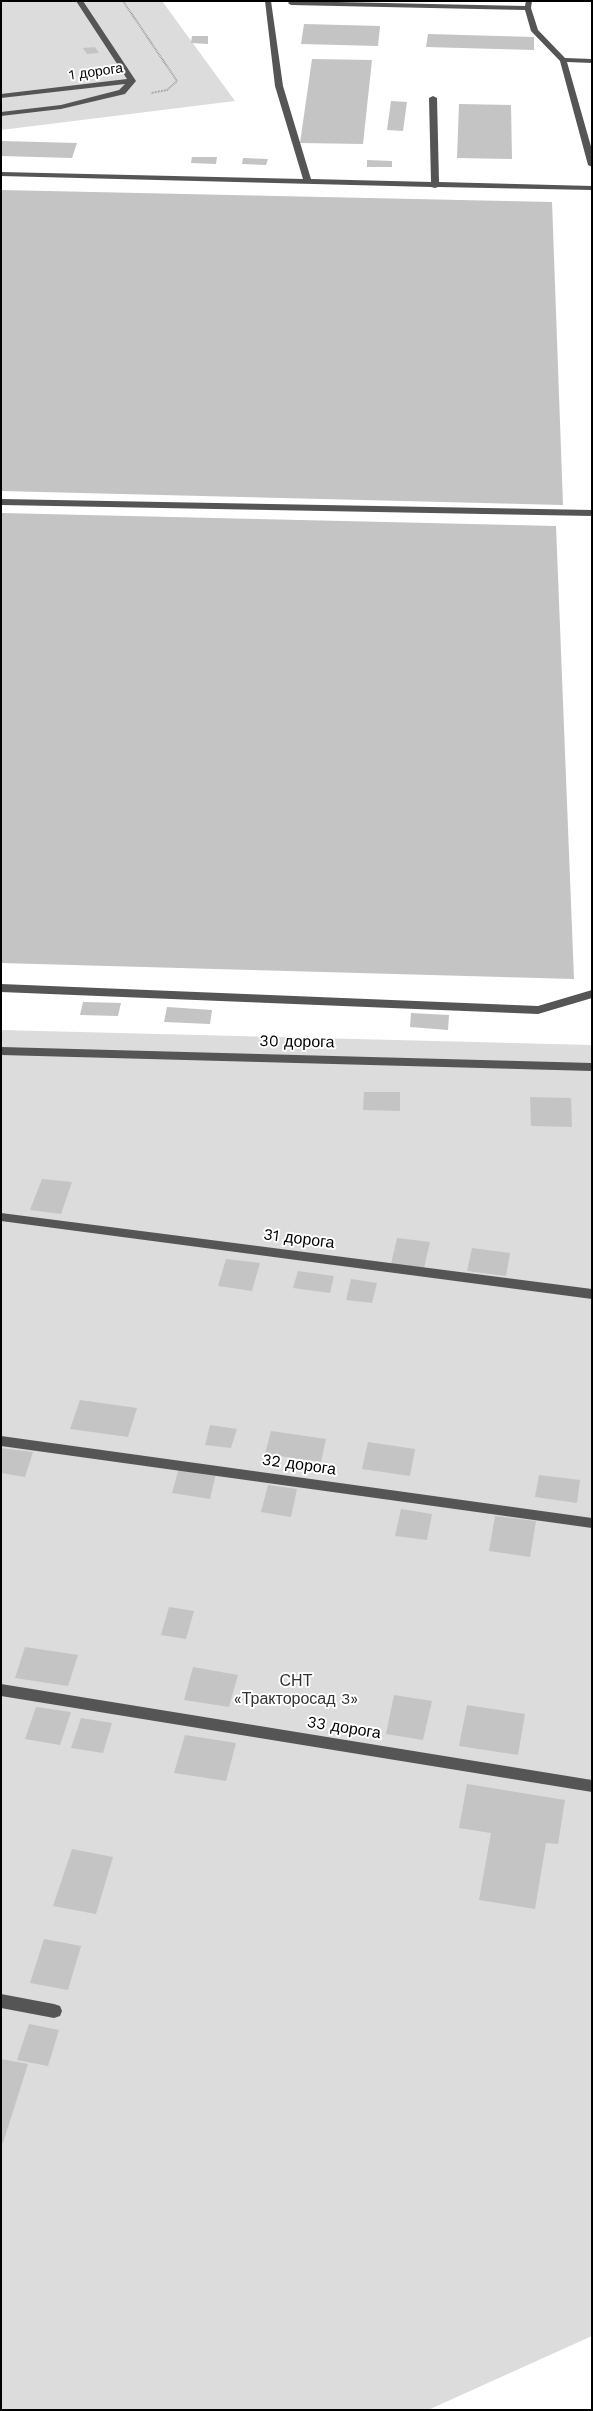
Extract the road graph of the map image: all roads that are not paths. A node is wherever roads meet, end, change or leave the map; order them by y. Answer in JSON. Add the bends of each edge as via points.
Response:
{"nodes":[{"id":1,"x":79,"y":1,"type":"edge"},
{"id":2,"x":268,"y":1,"type":"edge"},
{"id":3,"x":291,"y":3,"type":"dead end"},
{"id":4,"x":529,"y":5,"type":"edge"},
{"id":5,"x":563,"y":60,"type":"junction"},
{"id":6,"x":592,"y":61,"type":"edge"},
{"id":7,"x":132,"y":81,"type":"junction"},
{"id":8,"x":1,"y":96,"type":"edge"},
{"id":9,"x":433,"y":98,"type":"dead end"},
{"id":10,"x":1,"y":114,"type":"edge"},
{"id":11,"x":592,"y":165,"type":"edge"},
{"id":12,"x":1,"y":174,"type":"edge"},
{"id":13,"x":308,"y":182,"type":"junction"},
{"id":14,"x":435,"y":186,"type":"junction"},
{"id":15,"x":592,"y":188,"type":"edge"},
{"id":16,"x":1,"y":502,"type":"edge"},
{"id":17,"x":592,"y":513,"type":"edge"},
{"id":18,"x":1,"y":988,"type":"edge"},
{"id":19,"x":592,"y":994,"type":"edge"},
{"id":20,"x":1,"y":1051,"type":"edge"},
{"id":21,"x":592,"y":1067,"type":"edge"},
{"id":22,"x":1,"y":1217,"type":"edge"},
{"id":23,"x":592,"y":1294,"type":"edge"},
{"id":24,"x":1,"y":1441,"type":"edge"},
{"id":25,"x":592,"y":1524,"type":"edge"},
{"id":26,"x":1,"y":1690,"type":"edge"},
{"id":27,"x":592,"y":1786,"type":"edge"},
{"id":28,"x":1,"y":2000,"type":"edge"},
{"id":29,"x":54,"y":2011,"type":"dead end"}],
"edges":[{"from":1,"to":7,"type":"street","name":"1 дорога"},
{"from":2,"to":13,"type":"street","via":[[279,86]]},
{"from":3,"to":4,"type":"street"},
{"from":4,"to":5,"type":"street","via":[[535,31]]},
{"from":5,"to":6,"type":"street"},
{"from":5,"to":11,"type":"street"},
{"from":7,"to":8,"type":"street","name":"1 дорога"},
{"from":7,"to":10,"type":"street","via":[[122,92],[61,107]]},
{"from":9,"to":14,"type":"street"},
{"from":12,"to":13,"type":"street"},
{"from":13,"to":14,"type":"street"},
{"from":14,"to":15,"type":"street"},
{"from":16,"to":17,"type":"street"},
{"from":18,"to":19,"type":"street","via":[[538,1010]]},
{"from":20,"to":21,"type":"street","name":"30 дорога"},
{"from":22,"to":23,"type":"street","name":"31 дорога"},
{"from":24,"to":25,"type":"street","name":"32 дорога"},
{"from":26,"to":27,"type":"street","name":"33 дорога"},
{"from":28,"to":29,"type":"street"}]}
